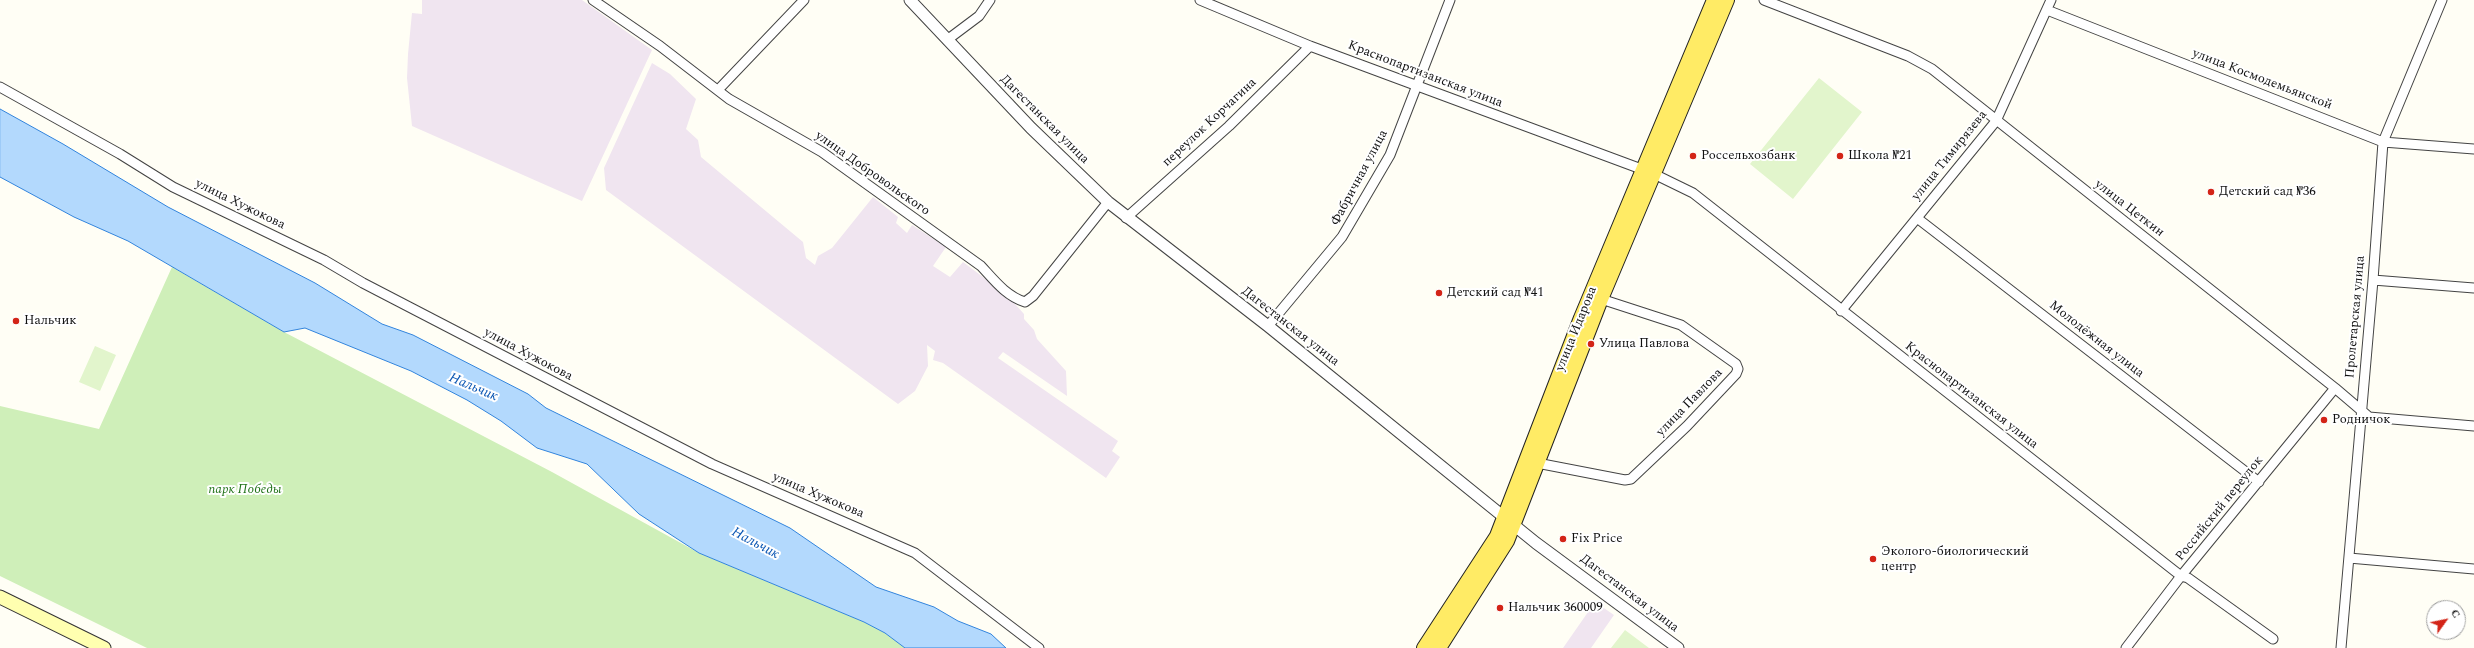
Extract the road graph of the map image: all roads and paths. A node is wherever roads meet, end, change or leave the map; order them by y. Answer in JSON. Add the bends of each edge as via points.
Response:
{"nodes":[{"id":1,"x":593,"y":0,"type":"edge"},
{"id":2,"x":804,"y":0,"type":"edge"},
{"id":3,"x":910,"y":0,"type":"edge"},
{"id":4,"x":990,"y":0,"type":"edge"},
{"id":5,"x":1200,"y":0,"type":"edge"},
{"id":6,"x":1450,"y":0,"type":"edge"},
{"id":7,"x":1714,"y":0,"type":"edge"},
{"id":8,"x":1727,"y":0,"type":"edge"},
{"id":9,"x":1764,"y":0,"type":"edge"},
{"id":10,"x":2051,"y":0,"type":"edge"},
{"id":11,"x":2442,"y":0,"type":"edge"},
{"id":12,"x":2047,"y":10,"type":"junction"},
{"id":13,"x":947,"y":40,"type":"junction"},
{"id":14,"x":1310,"y":46,"type":"junction"},
{"id":15,"x":0,"y":87,"type":"edge"},
{"id":16,"x":1418,"y":87,"type":"junction"},
{"id":17,"x":718,"y":90,"type":"junction"},
{"id":18,"x":1996,"y":121,"type":"junction"},
{"id":19,"x":2383,"y":142,"type":"junction"},
{"id":20,"x":2474,"y":149,"type":"edge"},
{"id":21,"x":1649,"y":172,"type":"junction"},
{"id":22,"x":1108,"y":202,"type":"junction"},
{"id":23,"x":1126,"y":218,"type":"junction"},
{"id":24,"x":1917,"y":218,"type":"junction"},
{"id":25,"x":2373,"y":280,"type":"junction"},
{"id":26,"x":2474,"y":288,"type":"edge"},
{"id":27,"x":1601,"y":299,"type":"junction"},
{"id":28,"x":1841,"y":312,"type":"junction"},
{"id":29,"x":1268,"y":326,"type":"junction"},
{"id":30,"x":2335,"y":388,"type":"junction"},
{"id":31,"x":2360,"y":412,"type":"junction"},
{"id":32,"x":2474,"y":426,"type":"edge"},
{"id":33,"x":1537,"y":463,"type":"junction"},
{"id":34,"x":2259,"y":482,"type":"junction"},
{"id":35,"x":1510,"y":520,"type":"junction"},
{"id":36,"x":2348,"y":558,"type":"junction"},
{"id":37,"x":2474,"y":569,"type":"edge"},
{"id":38,"x":2181,"y":576,"type":"junction"},
{"id":39,"x":0,"y":597,"type":"edge"},
{"id":40,"x":2273,"y":639,"type":"dead end"},
{"id":41,"x":104,"y":648,"type":"edge"},
{"id":42,"x":1039,"y":648,"type":"edge"},
{"id":43,"x":1424,"y":648,"type":"edge"},
{"id":44,"x":1439,"y":648,"type":"edge"},
{"id":45,"x":1678,"y":648,"type":"edge"},
{"id":46,"x":2126,"y":648,"type":"edge"},
{"id":47,"x":2341,"y":648,"type":"edge"}],
"edges":[{"from":1,"to":17,"type":"street","name":"улица Добровольского"},
{"from":2,"to":17,"type":"street"},
{"from":3,"to":13,"type":"street","name":"Дагестанская улица"},
{"from":4,"to":13,"type":"street","via":[[978,16]]},
{"from":5,"to":14,"type":"street","name":"Краснопартизанская улица"},
{"from":6,"to":16,"type":"street","name":"Фабричная улица"},
{"from":7,"to":21,"type":"main road","name":"улица Идарова"},
{"from":8,"to":21,"type":"main road","name":"улица Идарова"},
{"from":9,"to":18,"type":"street","name":"улица Цеткин","via":[[1921,62]]},
{"from":10,"to":12,"type":"street","name":"улица Тимирязева"},
{"from":11,"to":19,"type":"street","name":"Пролетарская улица"},
{"from":12,"to":18,"type":"street","name":"улица Тимирязева"},
{"from":12,"to":19,"type":"street","name":"улица Космодемьянской"},
{"from":13,"to":22,"type":"street","name":"Дагестанская улица","via":[[1031,128]]},
{"from":14,"to":16,"type":"street","name":"Краснопартизанская улица"},
{"from":14,"to":23,"type":"street","name":"переулок Корчагина","via":[[1228,126]]},
{"from":15,"to":42,"type":"street","name":"улица Хужокова","via":[[120,154],[173,187],[324,260],[363,283],[712,464],[915,552]]},
{"from":16,"to":21,"type":"street","name":"Краснопартизанская улица"},
{"from":16,"to":29,"type":"street","name":"Фабричная улица","via":[[1390,155],[1342,237]]},
{"from":17,"to":22,"type":"street","name":"улица Добровольского","via":[[729,99],[822,152],[981,266],[1016,299],[1025,302],[1033,296]]},
{"from":18,"to":24,"type":"street","name":"улица Тимирязева"},
{"from":18,"to":30,"type":"street","name":"улица Цеткин"},
{"from":19,"to":20,"type":"street","name":"улица Космодемьянской"},
{"from":19,"to":25,"type":"street","name":"Пролетарская улица"},
{"from":21,"to":27,"type":"main road","name":"улица Идарова"},
{"from":21,"to":28,"type":"street","name":"Краснопартизанская улица","via":[[1693,193]]},
{"from":21,"to":35,"type":"main road","name":"улица Идарова","via":[[1581,318]]},
{"from":22,"to":23,"type":"street","name":"Дагестанская улица"},
{"from":23,"to":29,"type":"street","name":"Дагестанская улица"},
{"from":24,"to":28,"type":"street","name":"улица Тимирязева"},
{"from":24,"to":34,"type":"street","name":"Молодёжная улица"},
{"from":25,"to":26,"type":"street"},
{"from":25,"to":31,"type":"street","name":"Пролетарская улица"},
{"from":27,"to":33,"type":"main road","name":"улица Идарова"},
{"from":27,"to":33,"type":"street","name":"улица Павлова","via":[[1681,325],[1736,364],[1738,369],[1687,426],[1631,479]]},
{"from":28,"to":38,"type":"street","name":"Краснопартизанская улица"},
{"from":29,"to":35,"type":"street","name":"Дагестанская улица"},
{"from":30,"to":31,"type":"street","name":"улица Цеткин"},
{"from":30,"to":34,"type":"street","name":"Российский переулок"},
{"from":31,"to":32,"type":"street","name":"улица Цеткин","via":[[2369,417]]},
{"from":31,"to":36,"type":"street","name":"Пролетарская улица"},
{"from":33,"to":35,"type":"main road","name":"улица Идарова"},
{"from":34,"to":38,"type":"street","name":"Российский переулок"},
{"from":35,"to":43,"type":"main road","name":"улица Идарова"},
{"from":35,"to":44,"type":"main road","name":"улица Идарова","via":[[1502,551]]},
{"from":35,"to":45,"type":"street","name":"Дагестанская улица"},
{"from":36,"to":37,"type":"street"},
{"from":36,"to":47,"type":"street","name":"Пролетарская улица"},
{"from":38,"to":40,"type":"street","name":"Краснопартизанская улица","via":[[2188,578]]},
{"from":38,"to":46,"type":"street","name":"Российский переулок"},
{"from":39,"to":41,"type":"main road"}]}
